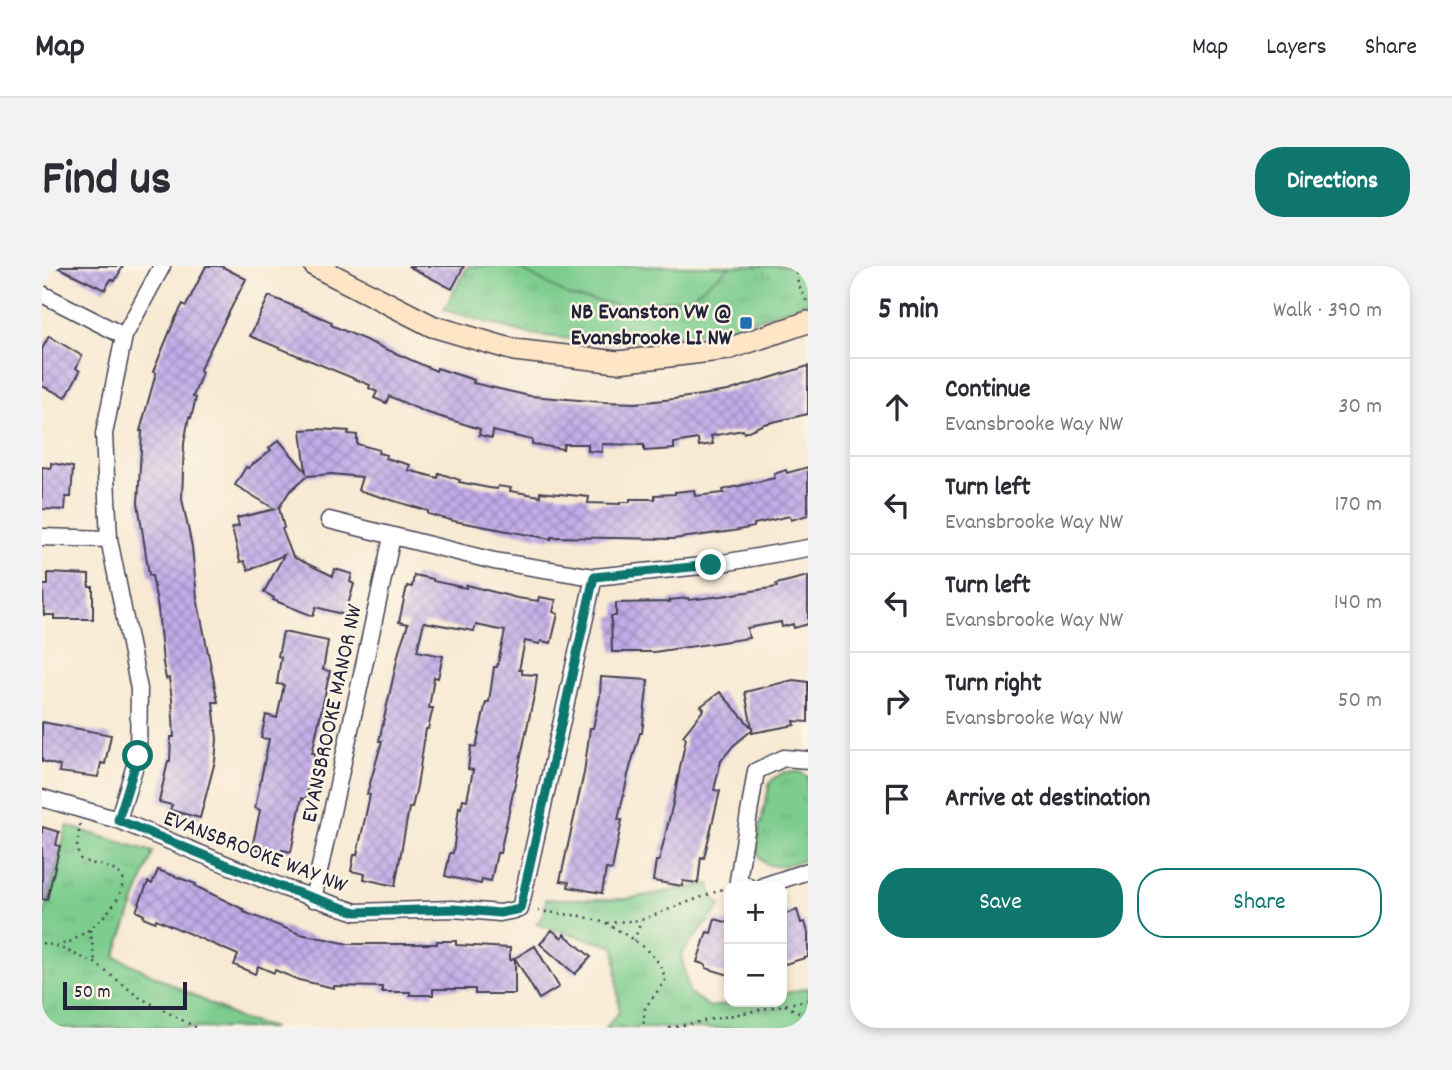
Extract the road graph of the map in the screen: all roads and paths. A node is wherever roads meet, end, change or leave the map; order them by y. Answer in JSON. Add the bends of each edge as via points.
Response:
{"nodes":[{"id":1,"x":162,"y":266,"type":"edge"},
{"id":2,"x":296,"y":266,"type":"edge"},
{"id":3,"x":796,"y":266,"type":"edge"},
{"id":4,"x":316,"y":267,"type":"edge"},
{"id":5,"x":42,"y":295,"type":"edge"},
{"id":6,"x":808,"y":304,"type":"edge"},
{"id":7,"x":808,"y":322,"type":"edge"},
{"id":8,"x":124,"y":336,"type":"junction"},
{"id":9,"x":329,"y":520,"type":"dead end"},
{"id":10,"x":42,"y":537,"type":"edge"},
{"id":11,"x":392,"y":537,"type":"junction"},
{"id":12,"x":109,"y":539,"type":"junction"},
{"id":13,"x":808,"y":548,"type":"edge"},
{"id":14,"x":594,"y":577,"type":"junction"},
{"id":15,"x":808,"y":760,"type":"edge"},
{"id":16,"x":42,"y":798,"type":"edge"},
{"id":17,"x":83,"y":809,"type":"junction"},
{"id":18,"x":118,"y":820,"type":"junction"},
{"id":19,"x":808,"y":871,"type":"edge"},
{"id":20,"x":742,"y":881,"type":"edge"},
{"id":21,"x":778,"y":881,"type":"edge"},
{"id":22,"x":724,"y":890,"type":"edge"},
{"id":23,"x":313,"y":899,"type":"junction"},
{"id":24,"x":520,"y":909,"type":"junction"},
{"id":25,"x":641,"y":920,"type":"junction"},
{"id":26,"x":606,"y":923,"type":"junction"},
{"id":27,"x":90,"y":929,"type":"junction"},
{"id":28,"x":634,"y":941,"type":"junction"},
{"id":29,"x":42,"y":943,"type":"edge"},
{"id":30,"x":56,"y":946,"type":"junction"},
{"id":31,"x":95,"y":962,"type":"junction"},
{"id":32,"x":808,"y":1000,"type":"edge"},
{"id":33,"x":787,"y":1005,"type":"edge"},
{"id":34,"x":787,"y":1006,"type":"edge"},
{"id":35,"x":775,"y":1007,"type":"edge"},
{"id":36,"x":808,"y":1018,"type":"edge"},
{"id":37,"x":197,"y":1028,"type":"edge"},
{"id":38,"x":643,"y":1028,"type":"edge"},
{"id":39,"x":669,"y":1028,"type":"edge"}],
"edges":[{"from":1,"to":8,"type":"street"},
{"from":2,"to":4,"type":"street"},
{"from":3,"to":6,"type":"path","via":[[798,284]]},
{"from":4,"to":7,"type":"street","via":[[432,326],[474,340],[514,350],[618,362],[728,349]]},
{"from":5,"to":8,"type":"street"},
{"from":8,"to":12,"type":"street","via":[[104,434]]},
{"from":9,"to":11,"type":"street"},
{"from":10,"to":12,"type":"street"},
{"from":11,"to":14,"type":"street","via":[[494,561]]},
{"from":11,"to":23,"type":"street","name":"EVANSBROOKE MANOR NW"},
{"from":12,"to":18,"type":"street","via":[[139,689],[138,756]]},
{"from":13,"to":14,"type":"street","via":[[711,565]]},
{"from":14,"to":24,"type":"street"},
{"from":15,"to":20,"type":"street","via":[[784,758],[756,771]]},
{"from":16,"to":17,"type":"street","name":"EVANSBROOKE WAY NW"},
{"from":17,"to":18,"type":"street","name":"EVANSBROOKE WAY NW"},
{"from":17,"to":27,"type":"path","via":[[79,858],[112,868],[124,878],[118,899]]},
{"from":18,"to":23,"type":"street","name":"EVANSBROOKE WAY NW"},
{"from":19,"to":21,"type":"street"},
{"from":22,"to":25,"type":"path"},
{"from":23,"to":24,"type":"street","name":"EVANSBROOKE WAY NW","via":[[356,912],[453,909],[500,913]]},
{"from":24,"to":26,"type":"path"},
{"from":25,"to":26,"type":"path"},
{"from":25,"to":28,"type":"path"},
{"from":26,"to":28,"type":"path"},
{"from":27,"to":30,"type":"path"},
{"from":27,"to":31,"type":"path"},
{"from":28,"to":38,"type":"path","via":[[653,957],[665,981],[645,1008]]},
{"from":29,"to":30,"type":"path"},
{"from":30,"to":31,"type":"path"},
{"from":31,"to":37,"type":"path","via":[[139,997]]},
{"from":32,"to":33,"type":"path"},
{"from":34,"to":36,"type":"path"},
{"from":35,"to":39,"type":"path"}]}
